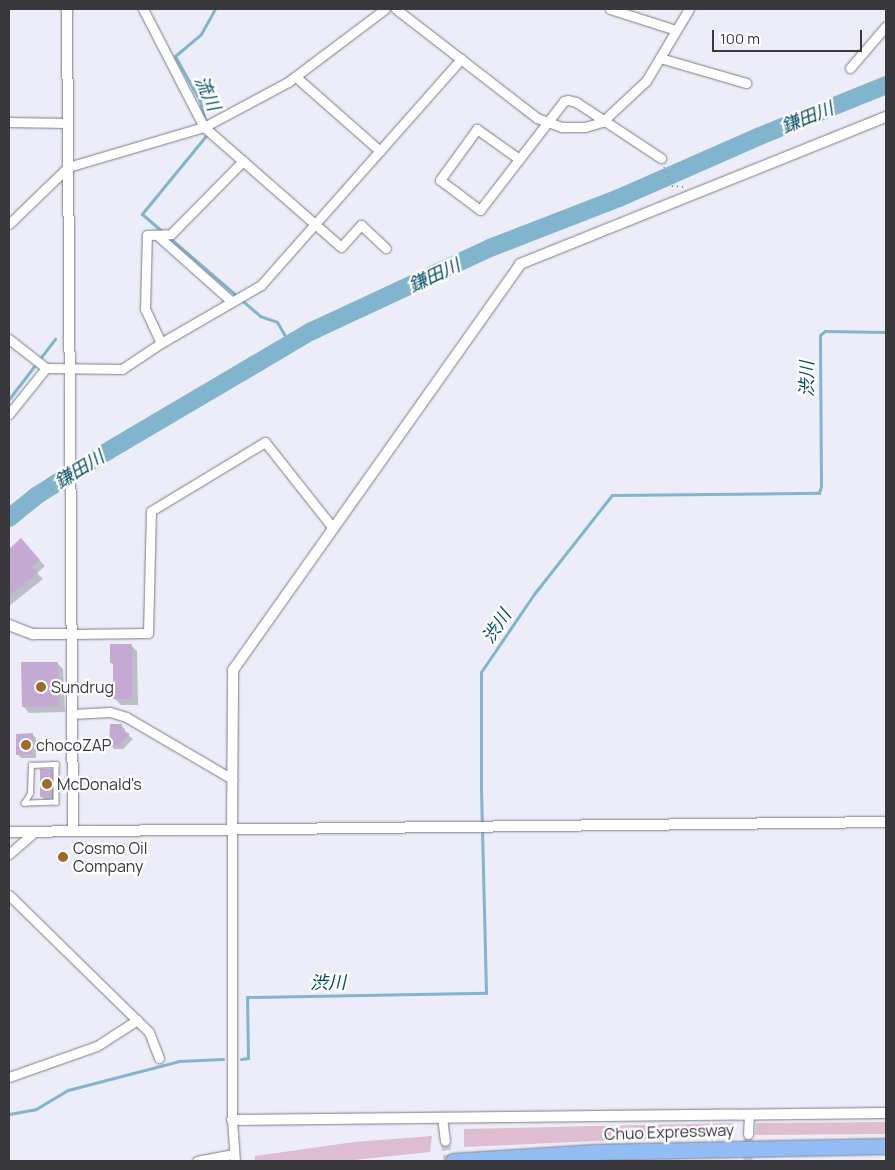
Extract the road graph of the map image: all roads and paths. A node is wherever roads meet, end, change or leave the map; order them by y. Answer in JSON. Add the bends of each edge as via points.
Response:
{"nodes":[{"id":1,"x":67,"y":9,"type":"edge"},
{"id":2,"x":143,"y":9,"type":"edge"},
{"id":3,"x":385,"y":9,"type":"edge"},
{"id":4,"x":396,"y":9,"type":"edge"},
{"id":5,"x":610,"y":9,"type":"edge"},
{"id":6,"x":689,"y":9,"type":"edge"},
{"id":7,"x":886,"y":26,"type":"edge"},
{"id":8,"x":676,"y":30,"type":"junction"},
{"id":9,"x":660,"y":58,"type":"junction"},
{"id":10,"x":461,"y":59,"type":"junction"},
{"id":11,"x":850,"y":68,"type":"dead end"},
{"id":12,"x":296,"y":77,"type":"junction"},
{"id":13,"x":746,"y":83,"type":"dead end"},
{"id":14,"x":886,"y":117,"type":"edge"},
{"id":15,"x":604,"y":120,"type":"junction"},
{"id":16,"x":9,"y":122,"type":"edge"},
{"id":17,"x":67,"y":123,"type":"junction"},
{"id":18,"x":547,"y":123,"type":"junction"},
{"id":19,"x":204,"y":127,"type":"junction"},
{"id":20,"x":380,"y":151,"type":"junction"},
{"id":21,"x":661,"y":158,"type":"joint"},
{"id":22,"x":519,"y":159,"type":"junction"},
{"id":23,"x":243,"y":161,"type":"junction"},
{"id":24,"x":68,"y":167,"type":"junction"},
{"id":25,"x":672,"y":186,"type":"dead end"},
{"id":26,"x":9,"y":224,"type":"edge"},
{"id":27,"x":314,"y":226,"type":"junction"},
{"id":28,"x":158,"y":236,"type":"junction"},
{"id":29,"x":386,"y":248,"type":"dead end"},
{"id":30,"x":231,"y":301,"type":"junction"},
{"id":31,"x":9,"y":340,"type":"edge"},
{"id":32,"x":161,"y":343,"type":"junction"},
{"id":33,"x":46,"y":368,"type":"junction"},
{"id":34,"x":70,"y":368,"type":"junction"},
{"id":35,"x":9,"y":414,"type":"edge"},
{"id":36,"x":333,"y":528,"type":"junction"},
{"id":37,"x":9,"y":625,"type":"edge"},
{"id":38,"x":72,"y":634,"type":"junction"},
{"id":39,"x":72,"y":714,"type":"junction"},
{"id":40,"x":232,"y":780,"type":"junction"},
{"id":41,"x":24,"y":803,"type":"joint"},
{"id":42,"x":886,"y":822,"type":"edge"},
{"id":43,"x":232,"y":829,"type":"junction"},
{"id":44,"x":35,"y":831,"type":"junction"},
{"id":45,"x":73,"y":831,"type":"junction"},
{"id":46,"x":9,"y":832,"type":"edge"},
{"id":47,"x":9,"y":854,"type":"edge"},
{"id":48,"x":9,"y":895,"type":"edge"},
{"id":49,"x":137,"y":1020,"type":"junction"},
{"id":50,"x":159,"y":1058,"type":"dead end"},
{"id":51,"x":9,"y":1077,"type":"edge"},
{"id":52,"x":886,"y":1113,"type":"edge"},
{"id":53,"x":749,"y":1115,"type":"junction"},
{"id":54,"x":442,"y":1117,"type":"junction"},
{"id":55,"x":232,"y":1120,"type":"junction"},
{"id":56,"x":748,"y":1134,"type":"tunnel mouth"},
{"id":57,"x":445,"y":1141,"type":"tunnel mouth"},
{"id":58,"x":886,"y":1146,"type":"edge"},
{"id":59,"x":234,"y":1158,"type":"edge"},
{"id":60,"x":197,"y":1161,"type":"edge"},
{"id":61,"x":453,"y":1161,"type":"edge"}],
"edges":[{"from":1,"to":17,"type":"street"},
{"from":2,"to":19,"type":"street"},
{"from":3,"to":12,"type":"street"},
{"from":4,"to":10,"type":"street"},
{"from":5,"to":8,"type":"street"},
{"from":6,"to":8,"type":"street"},
{"from":7,"to":11,"type":"street"},
{"from":8,"to":9,"type":"street"},
{"from":9,"to":13,"type":"street"},
{"from":9,"to":15,"type":"street","via":[[646,81]]},
{"from":10,"to":18,"type":"street"},
{"from":10,"to":20,"type":"street"},
{"from":12,"to":19,"type":"street"},
{"from":12,"to":20,"type":"street"},
{"from":14,"to":36,"type":"street","via":[[520,264]]},
{"from":15,"to":18,"type":"street","via":[[585,127]]},
{"from":15,"to":18,"type":"street","via":[[568,100]]},
{"from":15,"to":21,"type":"street"},
{"from":16,"to":17,"type":"street"},
{"from":17,"to":24,"type":"street"},
{"from":18,"to":22,"type":"street"},
{"from":19,"to":23,"type":"street"},
{"from":19,"to":24,"type":"street"},
{"from":20,"to":27,"type":"street"},
{"from":21,"to":25,"type":"path"},
{"from":22,"to":22,"type":"street","via":[[477,129],[440,180],[480,210]]},
{"from":23,"to":27,"type":"street"},
{"from":23,"to":28,"type":"street","via":[[171,234]]},
{"from":24,"to":26,"type":"street"},
{"from":24,"to":34,"type":"street"},
{"from":27,"to":29,"type":"street","via":[[341,247],[360,225]]},
{"from":27,"to":30,"type":"street","via":[[261,285]]},
{"from":28,"to":30,"type":"street"},
{"from":28,"to":32,"type":"street","via":[[147,235],[145,309]]},
{"from":30,"to":32,"type":"street"},
{"from":31,"to":33,"type":"street"},
{"from":32,"to":34,"type":"street","via":[[122,369]]},
{"from":33,"to":34,"type":"street"},
{"from":33,"to":35,"type":"street"},
{"from":34,"to":38,"type":"street"},
{"from":36,"to":38,"type":"street","via":[[265,442],[151,511],[148,633]]},
{"from":36,"to":40,"type":"street","via":[[233,670]]},
{"from":37,"to":38,"type":"street","via":[[33,634]]},
{"from":38,"to":39,"type":"street"},
{"from":39,"to":40,"type":"street","via":[[110,712],[126,718]]},
{"from":39,"to":45,"type":"street"},
{"from":40,"to":43,"type":"street"},
{"from":41,"to":41,"type":"lane","via":[[30,793],[31,764],[56,764],[56,802]]},
{"from":42,"to":43,"type":"street"},
{"from":43,"to":45,"type":"street"},
{"from":43,"to":55,"type":"street"},
{"from":44,"to":45,"type":"street"},
{"from":44,"to":46,"type":"street"},
{"from":44,"to":47,"type":"street"},
{"from":48,"to":49,"type":"street"},
{"from":49,"to":50,"type":"street","via":[[149,1032]]},
{"from":49,"to":51,"type":"street","via":[[97,1046]]},
{"from":52,"to":53,"type":"street"},
{"from":53,"to":54,"type":"street"},
{"from":53,"to":56,"type":"street"},
{"from":54,"to":55,"type":"street"},
{"from":54,"to":57,"type":"street"},
{"from":55,"to":59,"type":"street"},
{"from":58,"to":61,"type":"highway","name":"Chuo Expressway","via":[[596,1152]]},
{"from":59,"to":60,"type":"street"}]}
